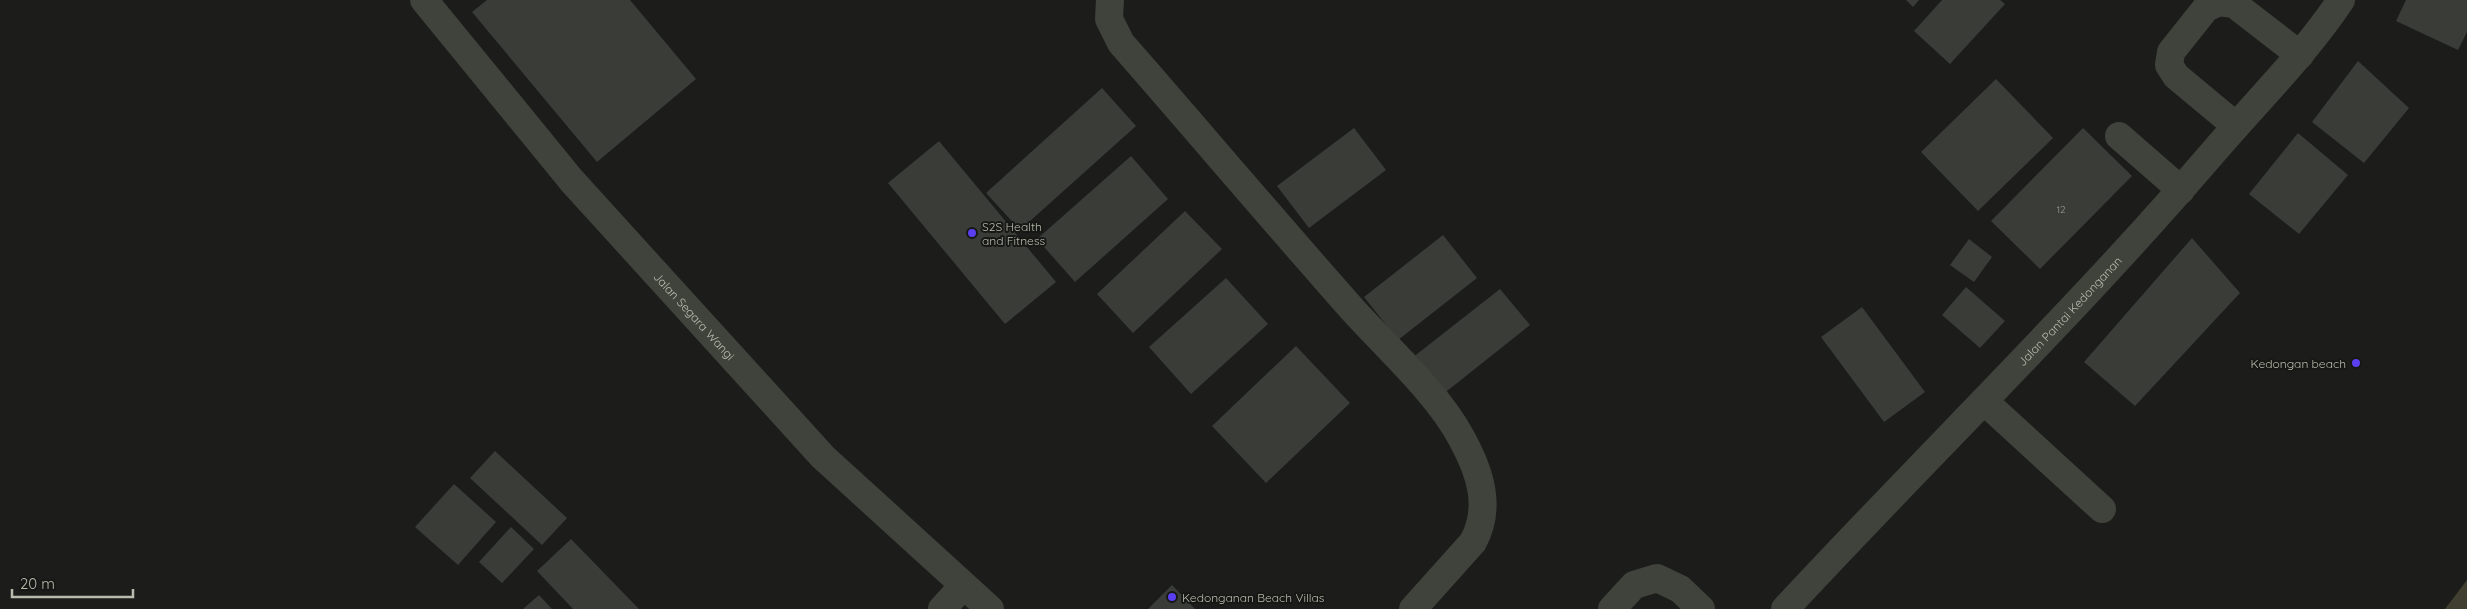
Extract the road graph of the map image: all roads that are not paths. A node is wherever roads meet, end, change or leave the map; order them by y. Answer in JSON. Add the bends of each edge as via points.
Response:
{"nodes":[{"id":1,"x":424,"y":0,"type":"edge"},
{"id":2,"x":1110,"y":0,"type":"edge"},
{"id":3,"x":2341,"y":0,"type":"edge"},
{"id":4,"x":2300,"y":55,"type":"junction"},
{"id":5,"x":2236,"y":126,"type":"junction"},
{"id":6,"x":2119,"y":136,"type":"dead end"},
{"id":7,"x":2181,"y":190,"type":"junction"},
{"id":8,"x":1984,"y":401,"type":"junction"},
{"id":9,"x":2102,"y":508,"type":"dead end"},
{"id":10,"x":963,"y":586,"type":"junction"},
{"id":11,"x":942,"y":609,"type":"edge"},
{"id":12,"x":990,"y":609,"type":"edge"},
{"id":13,"x":1413,"y":609,"type":"edge"},
{"id":14,"x":1612,"y":609,"type":"edge"},
{"id":15,"x":1700,"y":609,"type":"edge"},
{"id":16,"x":1786,"y":609,"type":"edge"}],
"edges":[{"from":1,"to":10,"type":"street","name":"Jalan Segara Wangi","via":[[572,181],[823,457]]},
{"from":2,"to":13,"type":"street","via":[[1109,19],[1121,43],[1437,403],[1462,438],[1483,491],[1484,510],[1479,531],[1473,542]]},
{"from":3,"to":4,"type":"street","name":"Jalan Pantai Kedonganan"},
{"from":4,"to":5,"type":"street","name":"Jalan Pantai Kedonganan"},
{"from":4,"to":5,"type":"street","via":[[2234,4],[2219,2],[2206,8],[2171,52],[2169,65],[2176,76]]},
{"from":5,"to":7,"type":"street","name":"Jalan Pantai Kedonganan"},
{"from":6,"to":7,"type":"street"},
{"from":7,"to":8,"type":"street","name":"Jalan Pantai Kedonganan"},
{"from":8,"to":9,"type":"street"},
{"from":8,"to":16,"type":"street","name":"Jalan Pantai Kedonganan"},
{"from":10,"to":11,"type":"street"},
{"from":10,"to":12,"type":"street","name":"Jalan Segara Wangi"},
{"from":14,"to":15,"type":"street","via":[[1634,585],[1657,578],[1680,590]]}]}
